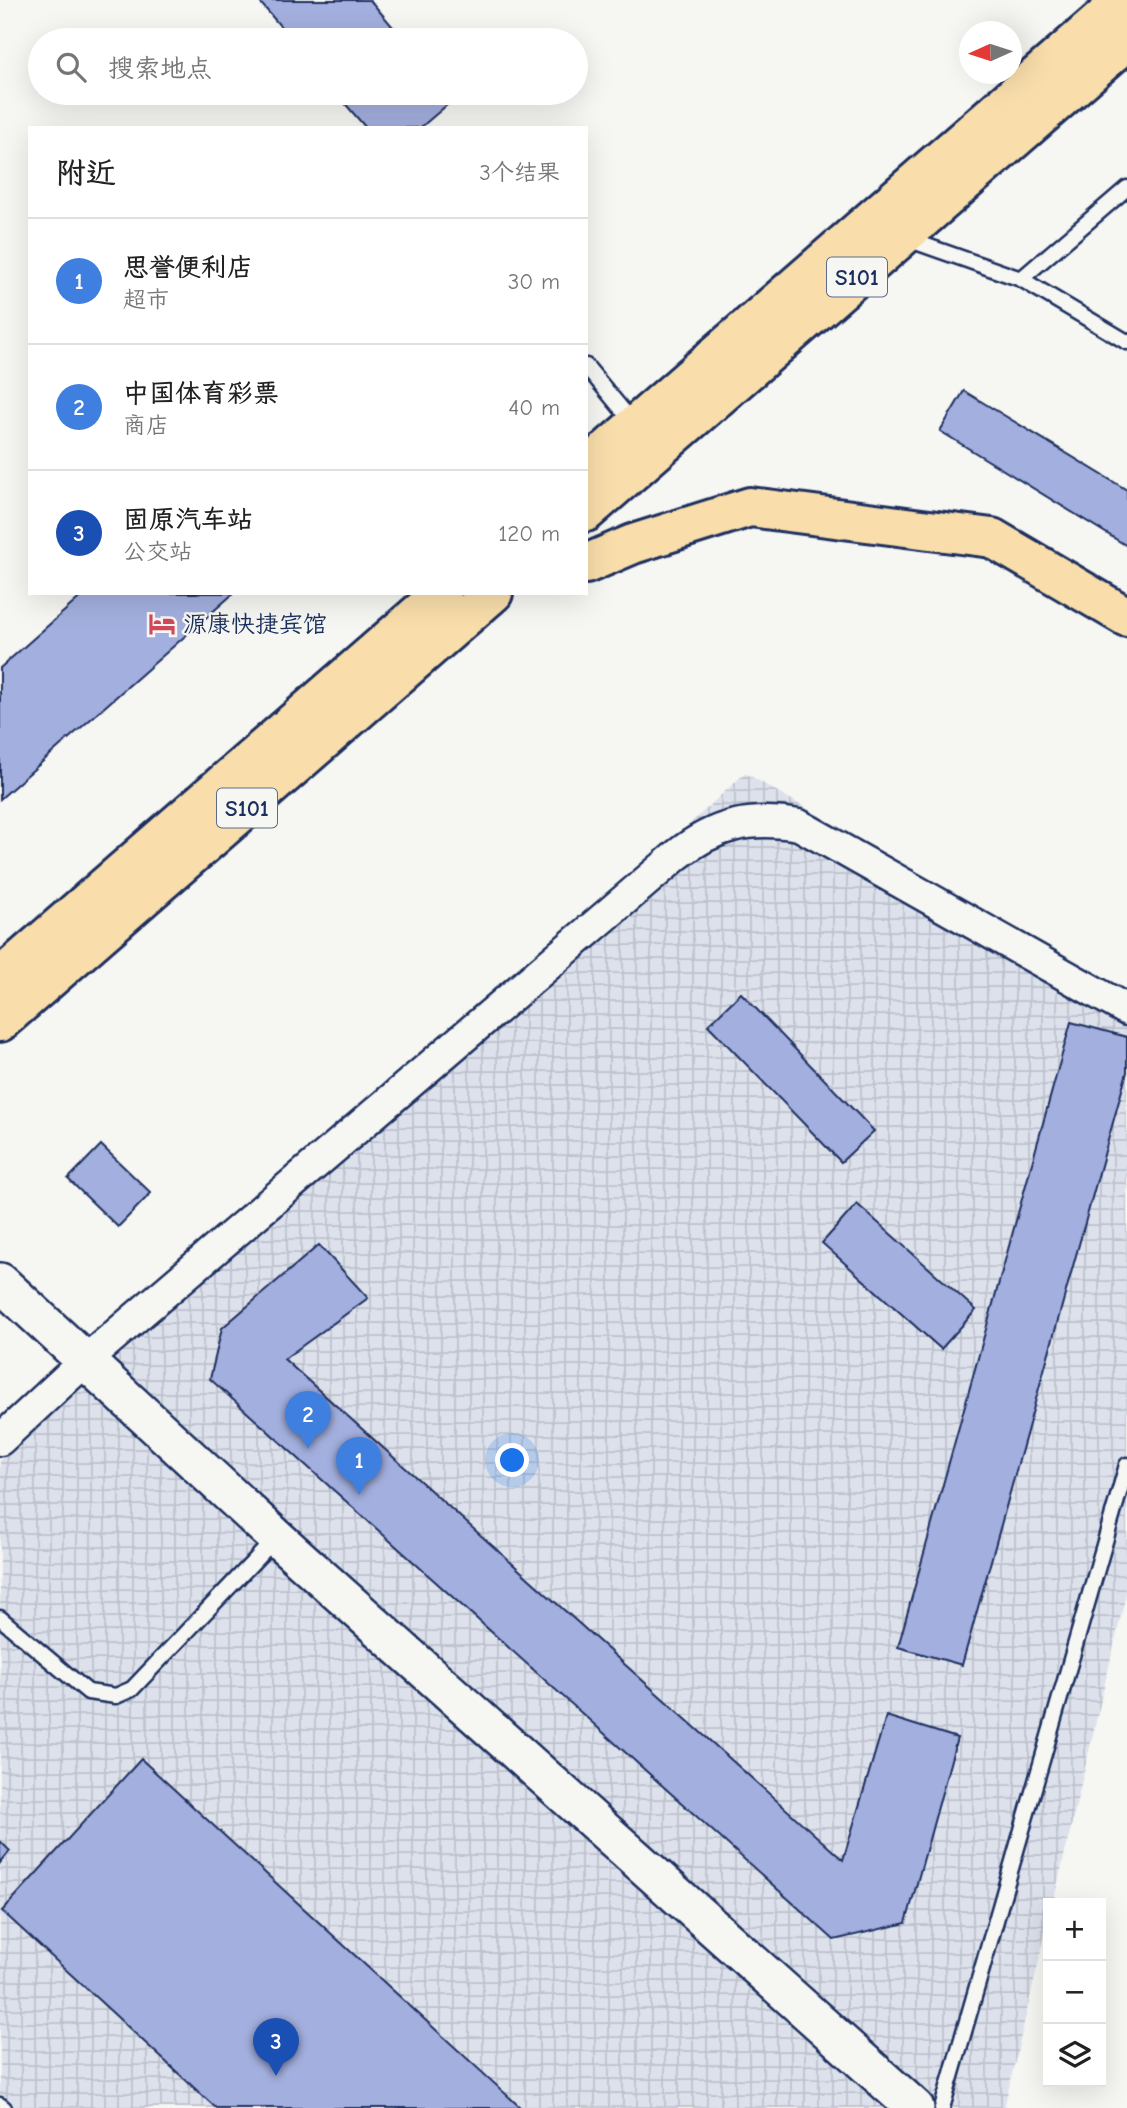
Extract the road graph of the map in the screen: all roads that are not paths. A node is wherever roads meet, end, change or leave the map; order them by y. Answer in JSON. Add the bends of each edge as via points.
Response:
{"nodes":[{"id":1,"x":1124,"y":0,"type":"edge"},
{"id":2,"x":1127,"y":41,"type":"edge"},
{"id":3,"x":1127,"y":188,"type":"edge"},
{"id":4,"x":902,"y":237,"type":"junction"},
{"id":5,"x":1021,"y":279,"type":"junction"},
{"id":6,"x":1127,"y":342,"type":"edge"},
{"id":7,"x":588,"y":368,"type":"edge"},
{"id":8,"x":635,"y":426,"type":"junction"},
{"id":9,"x":588,"y":466,"type":"edge"},
{"id":10,"x":588,"y":510,"type":"edge"},
{"id":11,"x":588,"y":563,"type":"edge"},
{"id":12,"x":503,"y":595,"type":"edge"},
{"id":13,"x":469,"y":600,"type":"edge"},
{"id":14,"x":1127,"y":617,"type":"edge"},
{"id":15,"x":0,"y":978,"type":"edge"},
{"id":16,"x":1127,"y":1010,"type":"edge"},
{"id":17,"x":0,"y":1023,"type":"edge"},
{"id":18,"x":0,"y":1282,"type":"edge"},
{"id":19,"x":86,"y":1360,"type":"junction"},
{"id":20,"x":0,"y":1440,"type":"edge"},
{"id":21,"x":1127,"y":1465,"type":"edge"},
{"id":22,"x":277,"y":1538,"type":"junction"},
{"id":23,"x":0,"y":1618,"type":"edge"},
{"id":24,"x":915,"y":2108,"type":"edge"},
{"id":25,"x":942,"y":2108,"type":"edge"}],
"edges":[{"from":1,"to":8,"type":"main road","number":"S101"},
{"from":2,"to":4,"type":"main road","number":"S101"},
{"from":3,"to":5,"type":"lane"},
{"from":4,"to":5,"type":"lane"},
{"from":4,"to":10,"type":"main road","number":"S101"},
{"from":5,"to":6,"type":"lane"},
{"from":7,"to":8,"type":"lane"},
{"from":8,"to":9,"type":"main road","number":"S101"},
{"from":11,"to":14,"type":"main road","via":[[750,507],[992,538]]},
{"from":12,"to":13,"type":"main road"},
{"from":13,"to":15,"type":"main road","number":"S101"},
{"from":13,"to":17,"type":"main road","number":"S101"},
{"from":16,"to":19,"type":"street","via":[[799,825],[752,821],[729,826],[693,842],[677,855]]},
{"from":18,"to":19,"type":"street"},
{"from":19,"to":20,"type":"street"},
{"from":19,"to":22,"type":"street"},
{"from":21,"to":25,"type":"lane"},
{"from":22,"to":23,"type":"lane","via":[[132,1689],[116,1696],[88,1692]]},
{"from":22,"to":24,"type":"street"}]}
